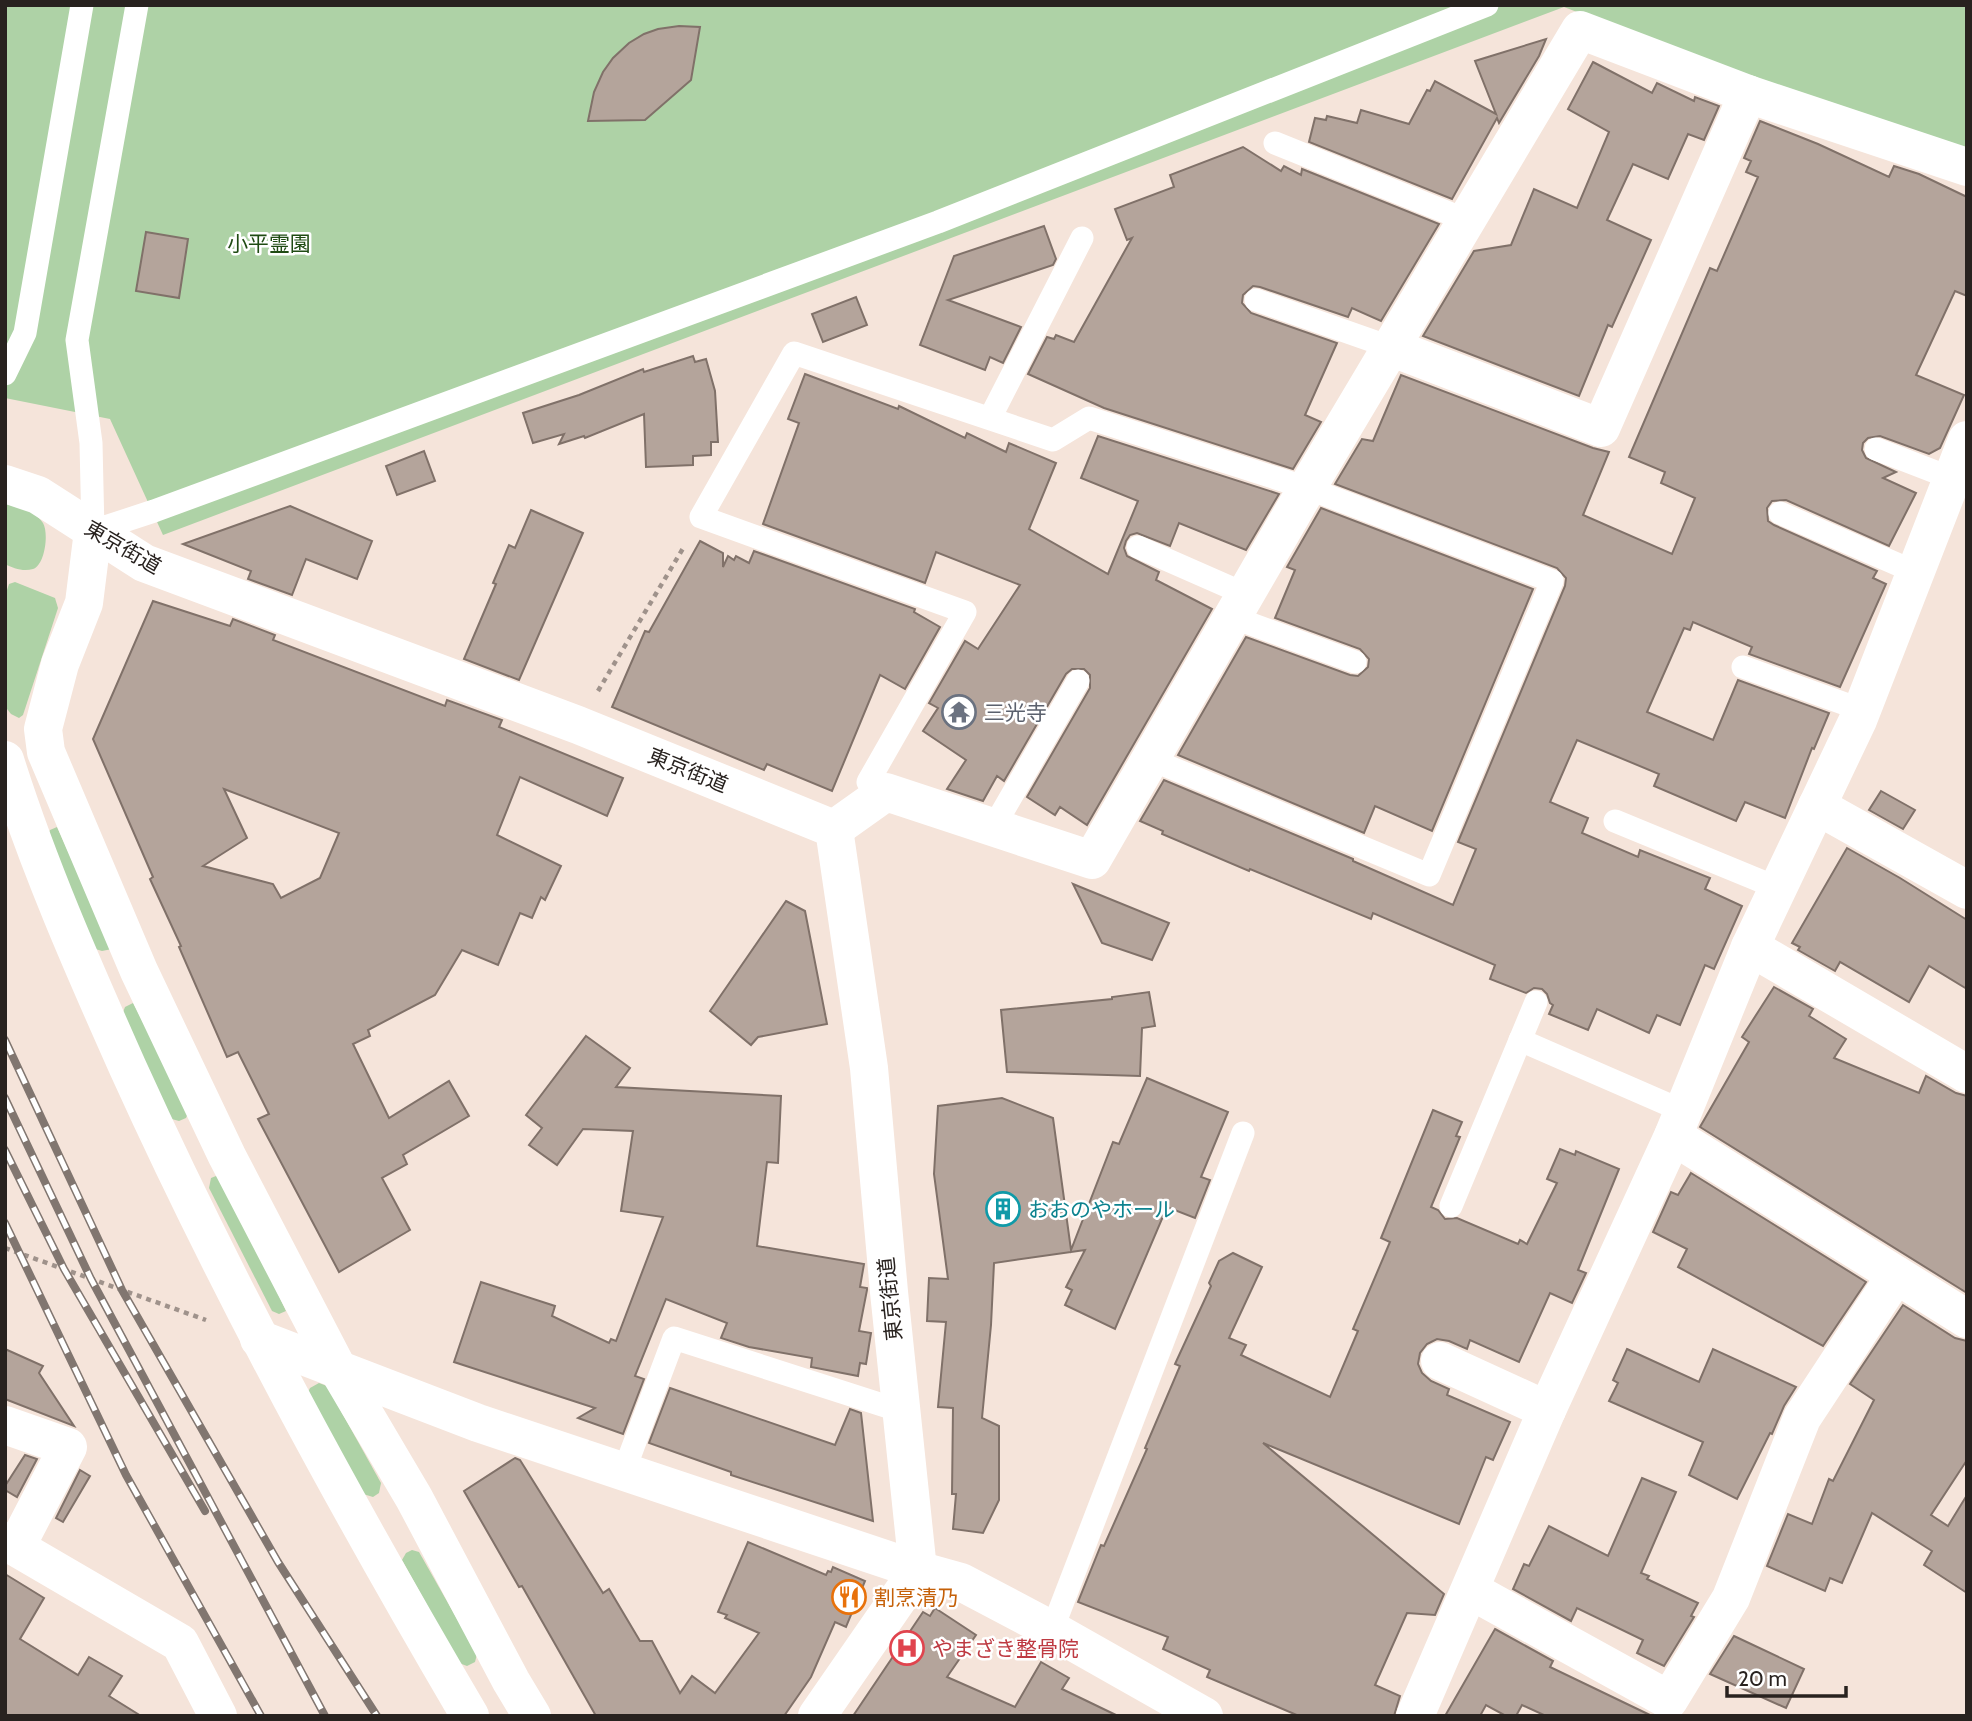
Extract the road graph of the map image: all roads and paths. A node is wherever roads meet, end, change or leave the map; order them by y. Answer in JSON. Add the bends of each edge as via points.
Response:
{"nodes":[{"id":1,"x":82,"y":5,"type":"edge"},
{"id":2,"x":137,"y":5,"type":"edge"},
{"id":3,"x":1487,"y":5,"type":"edge"},
{"id":4,"x":1748,"y":94,"type":"junction"},
{"id":5,"x":1275,"y":143,"type":"dead end"},
{"id":6,"x":1967,"y":167,"type":"edge"},
{"id":7,"x":1466,"y":220,"type":"junction"},
{"id":8,"x":1082,"y":238,"type":"dead end"},
{"id":9,"x":1256,"y":299,"type":"dead end"},
{"id":10,"x":1390,"y":347,"type":"junction"},
{"id":11,"x":5,"y":374,"type":"edge"},
{"id":12,"x":990,"y":418,"type":"junction"},
{"id":13,"x":1967,"y":440,"type":"edge"},
{"id":14,"x":1876,"y":449,"type":"dead end"},
{"id":15,"x":1951,"y":478,"type":"junction"},
{"id":16,"x":5,"y":484,"type":"edge"},
{"id":17,"x":1307,"y":488,"type":"junction"},
{"id":18,"x":1780,"y":513,"type":"dead end"},
{"id":19,"x":701,"y":517,"type":"junction"},
{"id":20,"x":93,"y":531,"type":"junction"},
{"id":21,"x":1138,"y":547,"type":"dead end"},
{"id":22,"x":1915,"y":572,"type":"junction"},
{"id":23,"x":1239,"y":605,"type":"junction"},
{"id":24,"x":1355,"y":662,"type":"dead end"},
{"id":25,"x":1743,"y":667,"type":"dead end"},
{"id":26,"x":1079,"y":681,"type":"dead end"},
{"id":27,"x":1863,"y":710,"type":"junction"},
{"id":28,"x":578,"y":725,"type":"junction"},
{"id":29,"x":1150,"y":759,"type":"junction"},
{"id":30,"x":5,"y":760,"type":"edge"},
{"id":31,"x":886,"y":792,"type":"junction"},
{"id":32,"x":1817,"y":806,"type":"junction"},
{"id":33,"x":1615,"y":821,"type":"dead end"},
{"id":34,"x":993,"y":828,"type":"junction"},
{"id":35,"x":834,"y":829,"type":"junction"},
{"id":36,"x":1778,"y":888,"type":"junction"},
{"id":37,"x":1967,"y":890,"type":"edge"},
{"id":38,"x":1750,"y":947,"type":"junction"},
{"id":39,"x":1536,"y":1002,"type":"dead end"},
{"id":40,"x":1520,"y":1040,"type":"junction"},
{"id":41,"x":1967,"y":1074,"type":"edge"},
{"id":42,"x":1678,"y":1124,"type":"junction"},
{"id":43,"x":1243,"y":1133,"type":"dead end"},
{"id":44,"x":1451,"y":1206,"type":"dead end"},
{"id":45,"x":5,"y":1248,"type":"edge"},
{"id":46,"x":1896,"y":1275,"type":"junction"},
{"id":47,"x":1967,"y":1319,"type":"edge"},
{"id":48,"x":259,"y":1339,"type":"junction"},
{"id":49,"x":1440,"y":1361,"type":"dead end"},
{"id":50,"x":339,"y":1371,"type":"junction"},
{"id":51,"x":1547,"y":1410,"type":"junction"},
{"id":52,"x":901,"y":1411,"type":"junction"},
{"id":53,"x":5,"y":1425,"type":"edge"},
{"id":54,"x":624,"y":1471,"type":"junction"},
{"id":55,"x":10,"y":1544,"type":"edge"},
{"id":56,"x":918,"y":1570,"type":"junction"},
{"id":57,"x":1470,"y":1590,"type":"junction"},
{"id":58,"x":1052,"y":1630,"type":"junction"},
{"id":59,"x":218,"y":1716,"type":"edge"},
{"id":60,"x":470,"y":1716,"type":"edge"},
{"id":61,"x":532,"y":1716,"type":"edge"},
{"id":62,"x":817,"y":1716,"type":"edge"},
{"id":63,"x":1204,"y":1716,"type":"edge"},
{"id":64,"x":1415,"y":1716,"type":"edge"}],
"edges":[{"from":1,"to":11,"type":"lane","via":[[25,333]]},
{"from":2,"to":20,"type":"lane","via":[[77,340],[91,443]]},
{"from":3,"to":20,"type":"lane","via":[[938,222]]},
{"from":4,"to":6,"type":"street"},
{"from":4,"to":7,"type":"street","via":[[1580,30]]},
{"from":4,"to":10,"type":"street","via":[[1601,428]]},
{"from":5,"to":7,"type":"lane"},
{"from":7,"to":10,"type":"street"},
{"from":8,"to":12,"type":"lane"},
{"from":9,"to":10,"type":"lane"},
{"from":10,"to":17,"type":"street"},
{"from":12,"to":17,"type":"lane","via":[[1053,440],[1089,418]]},
{"from":12,"to":19,"type":"lane","via":[[794,353]]},
{"from":13,"to":15,"type":"street"},
{"from":14,"to":15,"type":"lane"},
{"from":15,"to":22,"type":"street"},
{"from":16,"to":20,"type":"street","name":"東京街道","via":[[38,495]]},
{"from":17,"to":23,"type":"street"},
{"from":17,"to":29,"type":"lane","via":[[1552,581],[1429,875]]},
{"from":18,"to":22,"type":"lane"},
{"from":19,"to":28,"type":"path"},
{"from":19,"to":31,"type":"lane","via":[[965,612],[868,782]]},
{"from":20,"to":28,"type":"street","name":"東京街道","via":[[144,564]]},
{"from":20,"to":50,"type":"street","via":[[84,603],[60,664],[43,729],[46,752],[139,971],[221,1144]]},
{"from":21,"to":23,"type":"lane"},
{"from":22,"to":27,"type":"street"},
{"from":23,"to":24,"type":"lane"},
{"from":23,"to":29,"type":"street"},
{"from":25,"to":27,"type":"lane"},
{"from":26,"to":34,"type":"lane"},
{"from":27,"to":32,"type":"street"},
{"from":28,"to":35,"type":"street","name":"東京街道"},
{"from":29,"to":34,"type":"street","via":[[1092,860]]},
{"from":30,"to":48,"type":"street","via":[[76,951],[174,1169]]},
{"from":31,"to":34,"type":"street"},
{"from":31,"to":35,"type":"street"},
{"from":32,"to":36,"type":"street"},
{"from":32,"to":37,"type":"street"},
{"from":33,"to":36,"type":"lane"},
{"from":35,"to":52,"type":"street","name":"東京街道","via":[[869,1068]]},
{"from":36,"to":38,"type":"street"},
{"from":38,"to":41,"type":"street"},
{"from":38,"to":42,"type":"street"},
{"from":39,"to":40,"type":"lane"},
{"from":40,"to":42,"type":"lane"},
{"from":40,"to":44,"type":"lane"},
{"from":42,"to":46,"type":"street"},
{"from":42,"to":51,"type":"street"},
{"from":43,"to":58,"type":"lane"},
{"from":45,"to":48,"type":"path"},
{"from":46,"to":47,"type":"street"},
{"from":46,"to":57,"type":"street","via":[[1802,1418],[1731,1598],[1669,1700]]},
{"from":48,"to":50,"type":"street"},
{"from":48,"to":60,"type":"street","via":[[367,1540]]},
{"from":49,"to":51,"type":"street"},
{"from":50,"to":54,"type":"street"},
{"from":50,"to":61,"type":"street"},
{"from":51,"to":57,"type":"street"},
{"from":52,"to":54,"type":"lane","via":[[674,1338]]},
{"from":52,"to":56,"type":"street","name":"東京街道"},
{"from":53,"to":55,"type":"street","via":[[68,1447]]},
{"from":54,"to":56,"type":"street"},
{"from":55,"to":59,"type":"street","via":[[180,1643]]},
{"from":56,"to":58,"type":"street","via":[[961,1582]]},
{"from":56,"to":62,"type":"street"},
{"from":57,"to":64,"type":"street"},
{"from":58,"to":63,"type":"street"}]}
